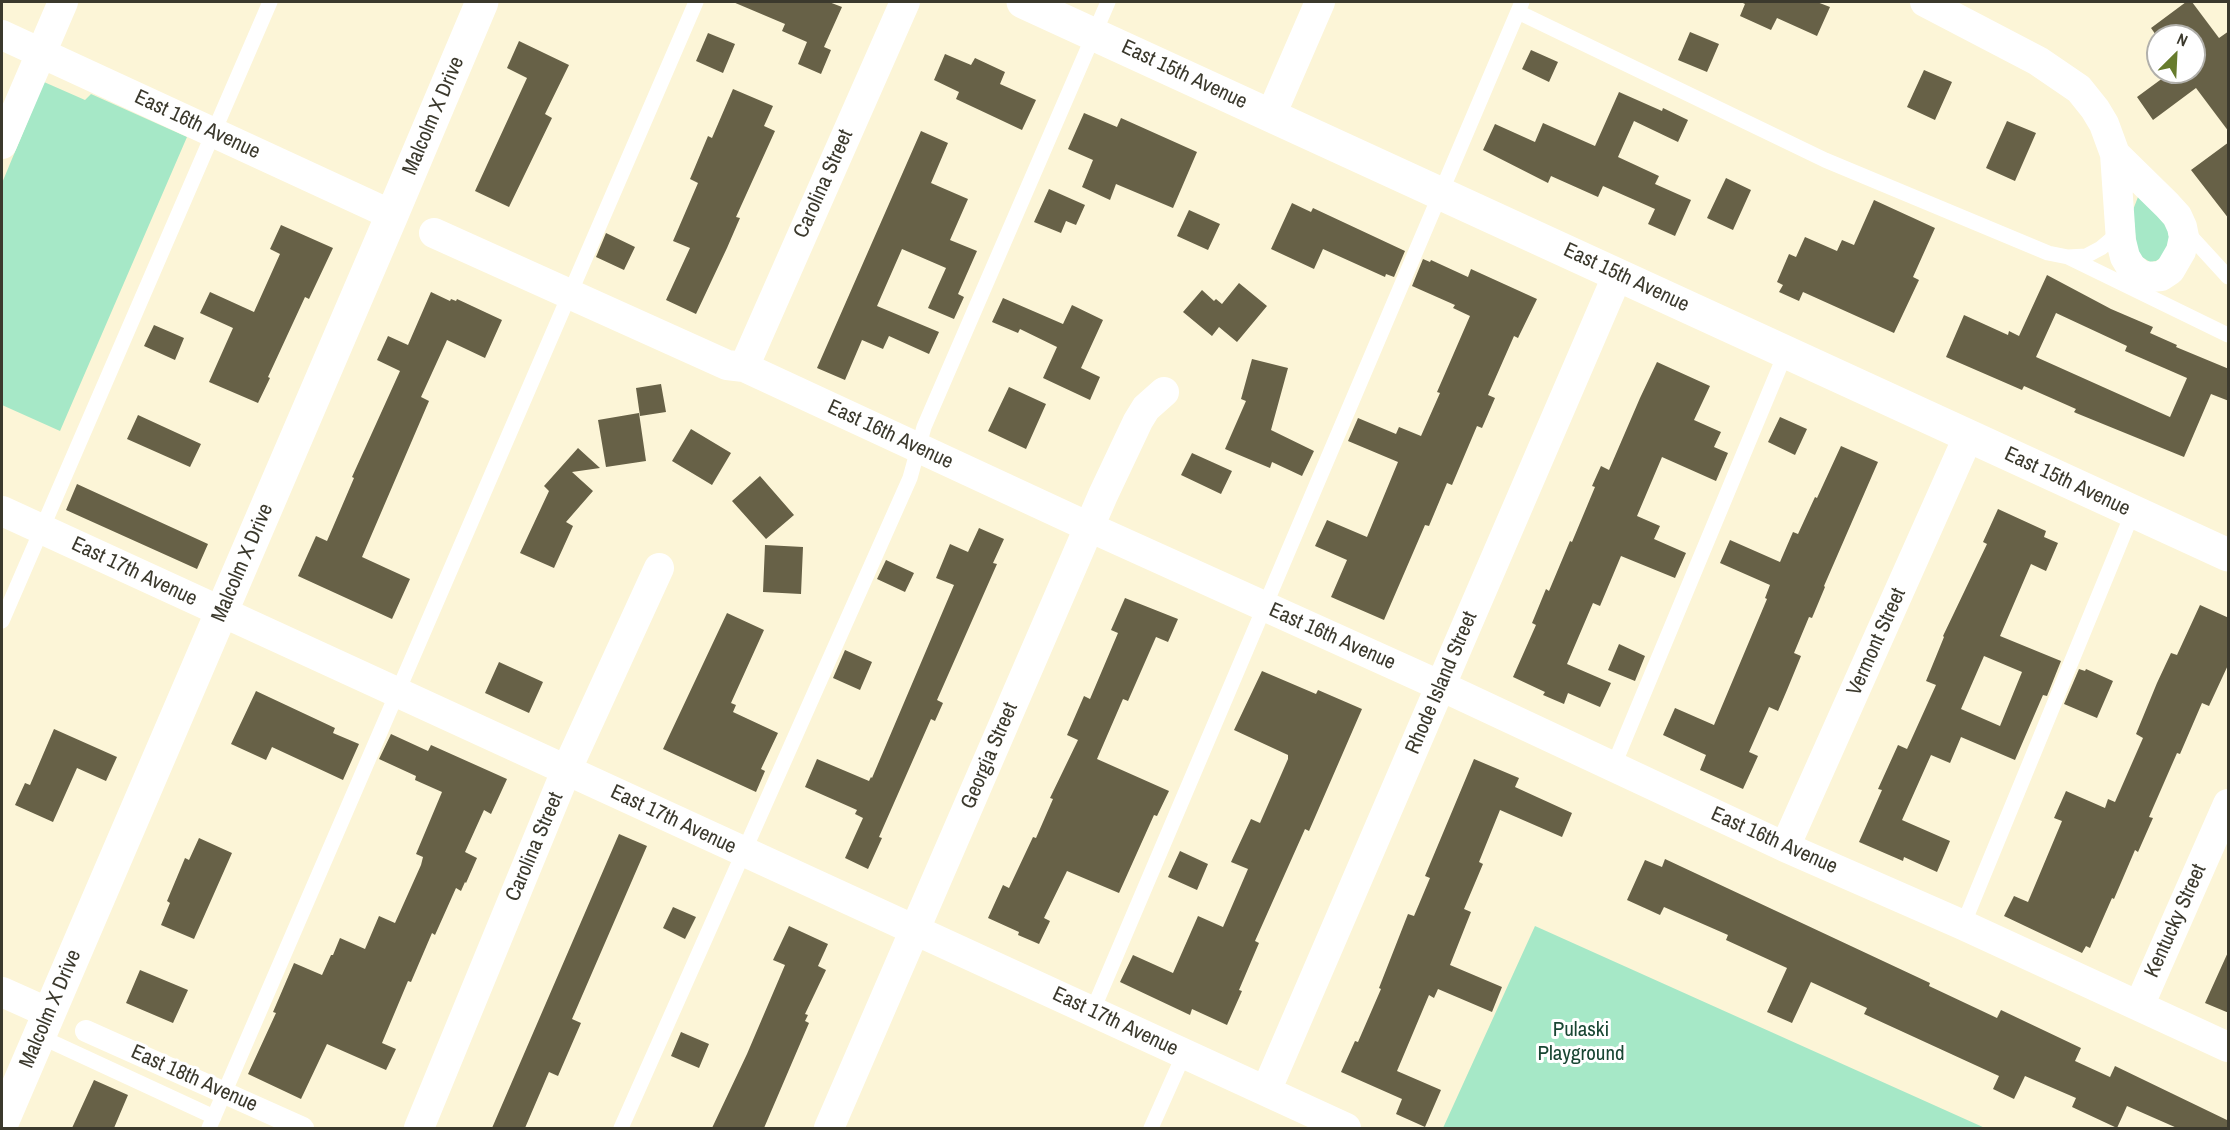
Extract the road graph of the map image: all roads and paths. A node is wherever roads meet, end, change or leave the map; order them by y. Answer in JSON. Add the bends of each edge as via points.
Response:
{"nodes":[{"id":1,"x":63,"y":2,"type":"edge"},
{"id":2,"x":270,"y":2,"type":"edge"},
{"id":3,"x":696,"y":2,"type":"edge"},
{"id":4,"x":905,"y":2,"type":"edge"},
{"id":5,"x":1023,"y":2,"type":"edge"},
{"id":6,"x":1108,"y":2,"type":"edge"},
{"id":7,"x":1320,"y":2,"type":"edge"},
{"id":8,"x":476,"y":3,"type":"edge"},
{"id":9,"x":1932,"y":3,"type":"edge"},
{"id":10,"x":1520,"y":7,"type":"edge"},
{"id":11,"x":1095,"y":34,"type":"junction"},
{"id":12,"x":2,"y":35,"type":"edge"},
{"id":13,"x":40,"y":53,"type":"junction"},
{"id":14,"x":1271,"y":115,"type":"junction"},
{"id":15,"x":213,"y":133,"type":"junction"},
{"id":16,"x":2,"y":144,"type":"edge"},
{"id":17,"x":2115,"y":154,"type":"junction"},
{"id":18,"x":1442,"y":194,"type":"junction"},
{"id":19,"x":392,"y":215,"type":"junction"},
{"id":20,"x":2182,"y":226,"type":"junction"},
{"id":21,"x":2121,"y":232,"type":"junction"},
{"id":22,"x":434,"y":233,"type":"dead end"},
{"id":23,"x":2068,"y":257,"type":"junction"},
{"id":24,"x":1618,"y":274,"type":"junction"},
{"id":25,"x":2229,"y":277,"type":"edge"},
{"id":26,"x":570,"y":294,"type":"junction"},
{"id":27,"x":2229,"y":335,"type":"edge"},
{"id":28,"x":1786,"y":352,"type":"junction"},
{"id":29,"x":744,"y":367,"type":"junction"},
{"id":30,"x":1164,"y":392,"type":"dead end"},
{"id":31,"x":1968,"y":437,"type":"junction"},
{"id":32,"x":918,"y":449,"type":"junction"},
{"id":33,"x":2,"y":511,"type":"edge"},
{"id":34,"x":2133,"y":512,"type":"junction"},
{"id":35,"x":1089,"y":527,"type":"junction"},
{"id":36,"x":41,"y":529,"type":"junction"},
{"id":37,"x":2229,"y":555,"type":"edge"},
{"id":38,"x":659,"y":568,"type":"dead end"},
{"id":39,"x":1266,"y":607,"type":"junction"},
{"id":40,"x":221,"y":612,"type":"junction"},
{"id":41,"x":2,"y":621,"type":"edge"},
{"id":42,"x":1441,"y":686,"type":"junction"},
{"id":43,"x":397,"y":693,"type":"junction"},
{"id":44,"x":1613,"y":767,"type":"junction"},
{"id":45,"x":566,"y":771,"type":"junction"},
{"id":46,"x":2229,"y":804,"type":"edge"},
{"id":47,"x":1785,"y":847,"type":"junction"},
{"id":48,"x":742,"y":852,"type":"junction"},
{"id":49,"x":1963,"y":925,"type":"junction"},
{"id":50,"x":915,"y":930,"type":"junction"},
{"id":51,"x":2,"y":992,"type":"edge"},
{"id":52,"x":2139,"y":1006,"type":"junction"},
{"id":53,"x":1092,"y":1012,"type":"junction"},
{"id":54,"x":44,"y":1024,"type":"junction"},
{"id":55,"x":86,"y":1030,"type":"dead end"},
{"id":56,"x":2229,"y":1047,"type":"edge"},
{"id":57,"x":1184,"y":1054,"type":"junction"},
{"id":58,"x":1266,"y":1091,"type":"junction"},
{"id":59,"x":224,"y":1093,"type":"junction"},
{"id":60,"x":2,"y":1123,"type":"edge"},
{"id":61,"x":212,"y":1123,"type":"edge"},
{"id":62,"x":303,"y":1128,"type":"edge"},
{"id":63,"x":419,"y":1128,"type":"edge"},
{"id":64,"x":621,"y":1128,"type":"edge"},
{"id":65,"x":829,"y":1128,"type":"edge"},
{"id":66,"x":1151,"y":1128,"type":"edge"},
{"id":67,"x":1346,"y":1128,"type":"edge"}],
"edges":[{"from":1,"to":13,"type":"street"},
{"from":2,"to":15,"type":"lane"},
{"from":3,"to":26,"type":"lane"},
{"from":4,"to":29,"type":"street","name":"Carolina Street"},
{"from":5,"to":11,"type":"main road","name":"East 15th Avenue"},
{"from":6,"to":11,"type":"lane"},
{"from":7,"to":14,"type":"street"},
{"from":8,"to":19,"type":"main road","name":"Malcolm X Drive"},
{"from":9,"to":17,"type":"street","via":[[2038,61],[2079,89],[2104,124]]},
{"from":10,"to":18,"type":"lane"},
{"from":10,"to":23,"type":"lane","via":[[1826,160],[2048,253]]},
{"from":11,"to":14,"type":"main road","name":"East 15th Avenue"},
{"from":11,"to":32,"type":"lane","via":[[924,427]]},
{"from":12,"to":13,"type":"street","name":"East 16th Avenue"},
{"from":13,"to":15,"type":"street","name":"East 16th Avenue"},
{"from":13,"to":16,"type":"street"},
{"from":14,"to":18,"type":"main road","name":"East 15th Avenue"},
{"from":15,"to":19,"type":"street","name":"East 16th Avenue"},
{"from":15,"to":36,"type":"lane"},
{"from":17,"to":20,"type":"street","via":[[2167,205]]},
{"from":17,"to":21,"type":"street"},
{"from":18,"to":24,"type":"main road","name":"East 15th Avenue"},
{"from":18,"to":39,"type":"lane"},
{"from":19,"to":40,"type":"main road","name":"Malcolm X Drive"},
{"from":20,"to":21,"type":"street","via":[[2184,237],[2177,261],[2161,276],[2151,278],[2131,267],[2125,257]]},
{"from":20,"to":25,"type":"lane"},
{"from":21,"to":23,"type":"lane","via":[[2086,256]]},
{"from":22,"to":26,"type":"street","name":"East 16th Avenue"},
{"from":23,"to":27,"type":"lane"},
{"from":24,"to":28,"type":"main road","name":"East 15th Avenue"},
{"from":24,"to":42,"type":"street","name":"Rhode Island Street"},
{"from":26,"to":29,"type":"street","name":"East 16th Avenue","via":[[727,365]]},
{"from":26,"to":43,"type":"lane"},
{"from":28,"to":31,"type":"main road","name":"East 15th Avenue"},
{"from":28,"to":44,"type":"lane"},
{"from":29,"to":32,"type":"street","name":"East 16th Avenue"},
{"from":30,"to":35,"type":"street","name":"Georgia Street","via":[[1138,421]]},
{"from":31,"to":34,"type":"main road","name":"East 15th Avenue"},
{"from":31,"to":47,"type":"street","name":"Vermont Street"},
{"from":32,"to":35,"type":"street","name":"East 16th Avenue"},
{"from":32,"to":48,"type":"lane","via":[[910,478]]},
{"from":33,"to":36,"type":"street","name":"East 17th Avenue"},
{"from":34,"to":37,"type":"main road","name":"East 15th Avenue"},
{"from":34,"to":49,"type":"lane"},
{"from":35,"to":39,"type":"street","name":"East 16th Avenue"},
{"from":35,"to":50,"type":"street","name":"Georgia Street"},
{"from":36,"to":40,"type":"street","name":"East 17th Avenue"},
{"from":36,"to":41,"type":"lane"},
{"from":38,"to":45,"type":"street","name":"Carolina Street"},
{"from":39,"to":42,"type":"street","name":"East 16th Avenue"},
{"from":39,"to":53,"type":"lane"},
{"from":40,"to":43,"type":"street","name":"East 17th Avenue"},
{"from":40,"to":54,"type":"main road","name":"Malcolm X Drive"},
{"from":42,"to":44,"type":"street","name":"East 16th Avenue"},
{"from":42,"to":58,"type":"street","name":"Rhode Island Street"},
{"from":43,"to":45,"type":"street","name":"East 17th Avenue"},
{"from":43,"to":59,"type":"lane"},
{"from":44,"to":47,"type":"street","name":"East 16th Avenue"},
{"from":45,"to":48,"type":"street","name":"East 17th Avenue"},
{"from":45,"to":63,"type":"street","name":"Carolina Street"},
{"from":46,"to":52,"type":"street","name":"Kentucky Street"},
{"from":47,"to":49,"type":"street","name":"East 16th Avenue"},
{"from":48,"to":50,"type":"street","name":"East 17th Avenue"},
{"from":48,"to":64,"type":"lane"},
{"from":49,"to":52,"type":"street","name":"East 16th Avenue"},
{"from":50,"to":53,"type":"street","name":"East 17th Avenue"},
{"from":50,"to":65,"type":"street","name":"Georgia Street"},
{"from":51,"to":54,"type":"street"},
{"from":52,"to":56,"type":"street","name":"East 16th Avenue"},
{"from":53,"to":57,"type":"street","name":"East 17th Avenue"},
{"from":54,"to":60,"type":"main road","name":"Malcolm X Drive"},
{"from":54,"to":61,"type":"lane"},
{"from":55,"to":59,"type":"street","name":"East 18th Avenue"},
{"from":57,"to":58,"type":"street","name":"East 17th Avenue"},
{"from":57,"to":66,"type":"lane"},
{"from":58,"to":67,"type":"street","name":"East 17th Avenue"},
{"from":59,"to":61,"type":"lane"},
{"from":59,"to":62,"type":"street","name":"East 18th Avenue"}]}
